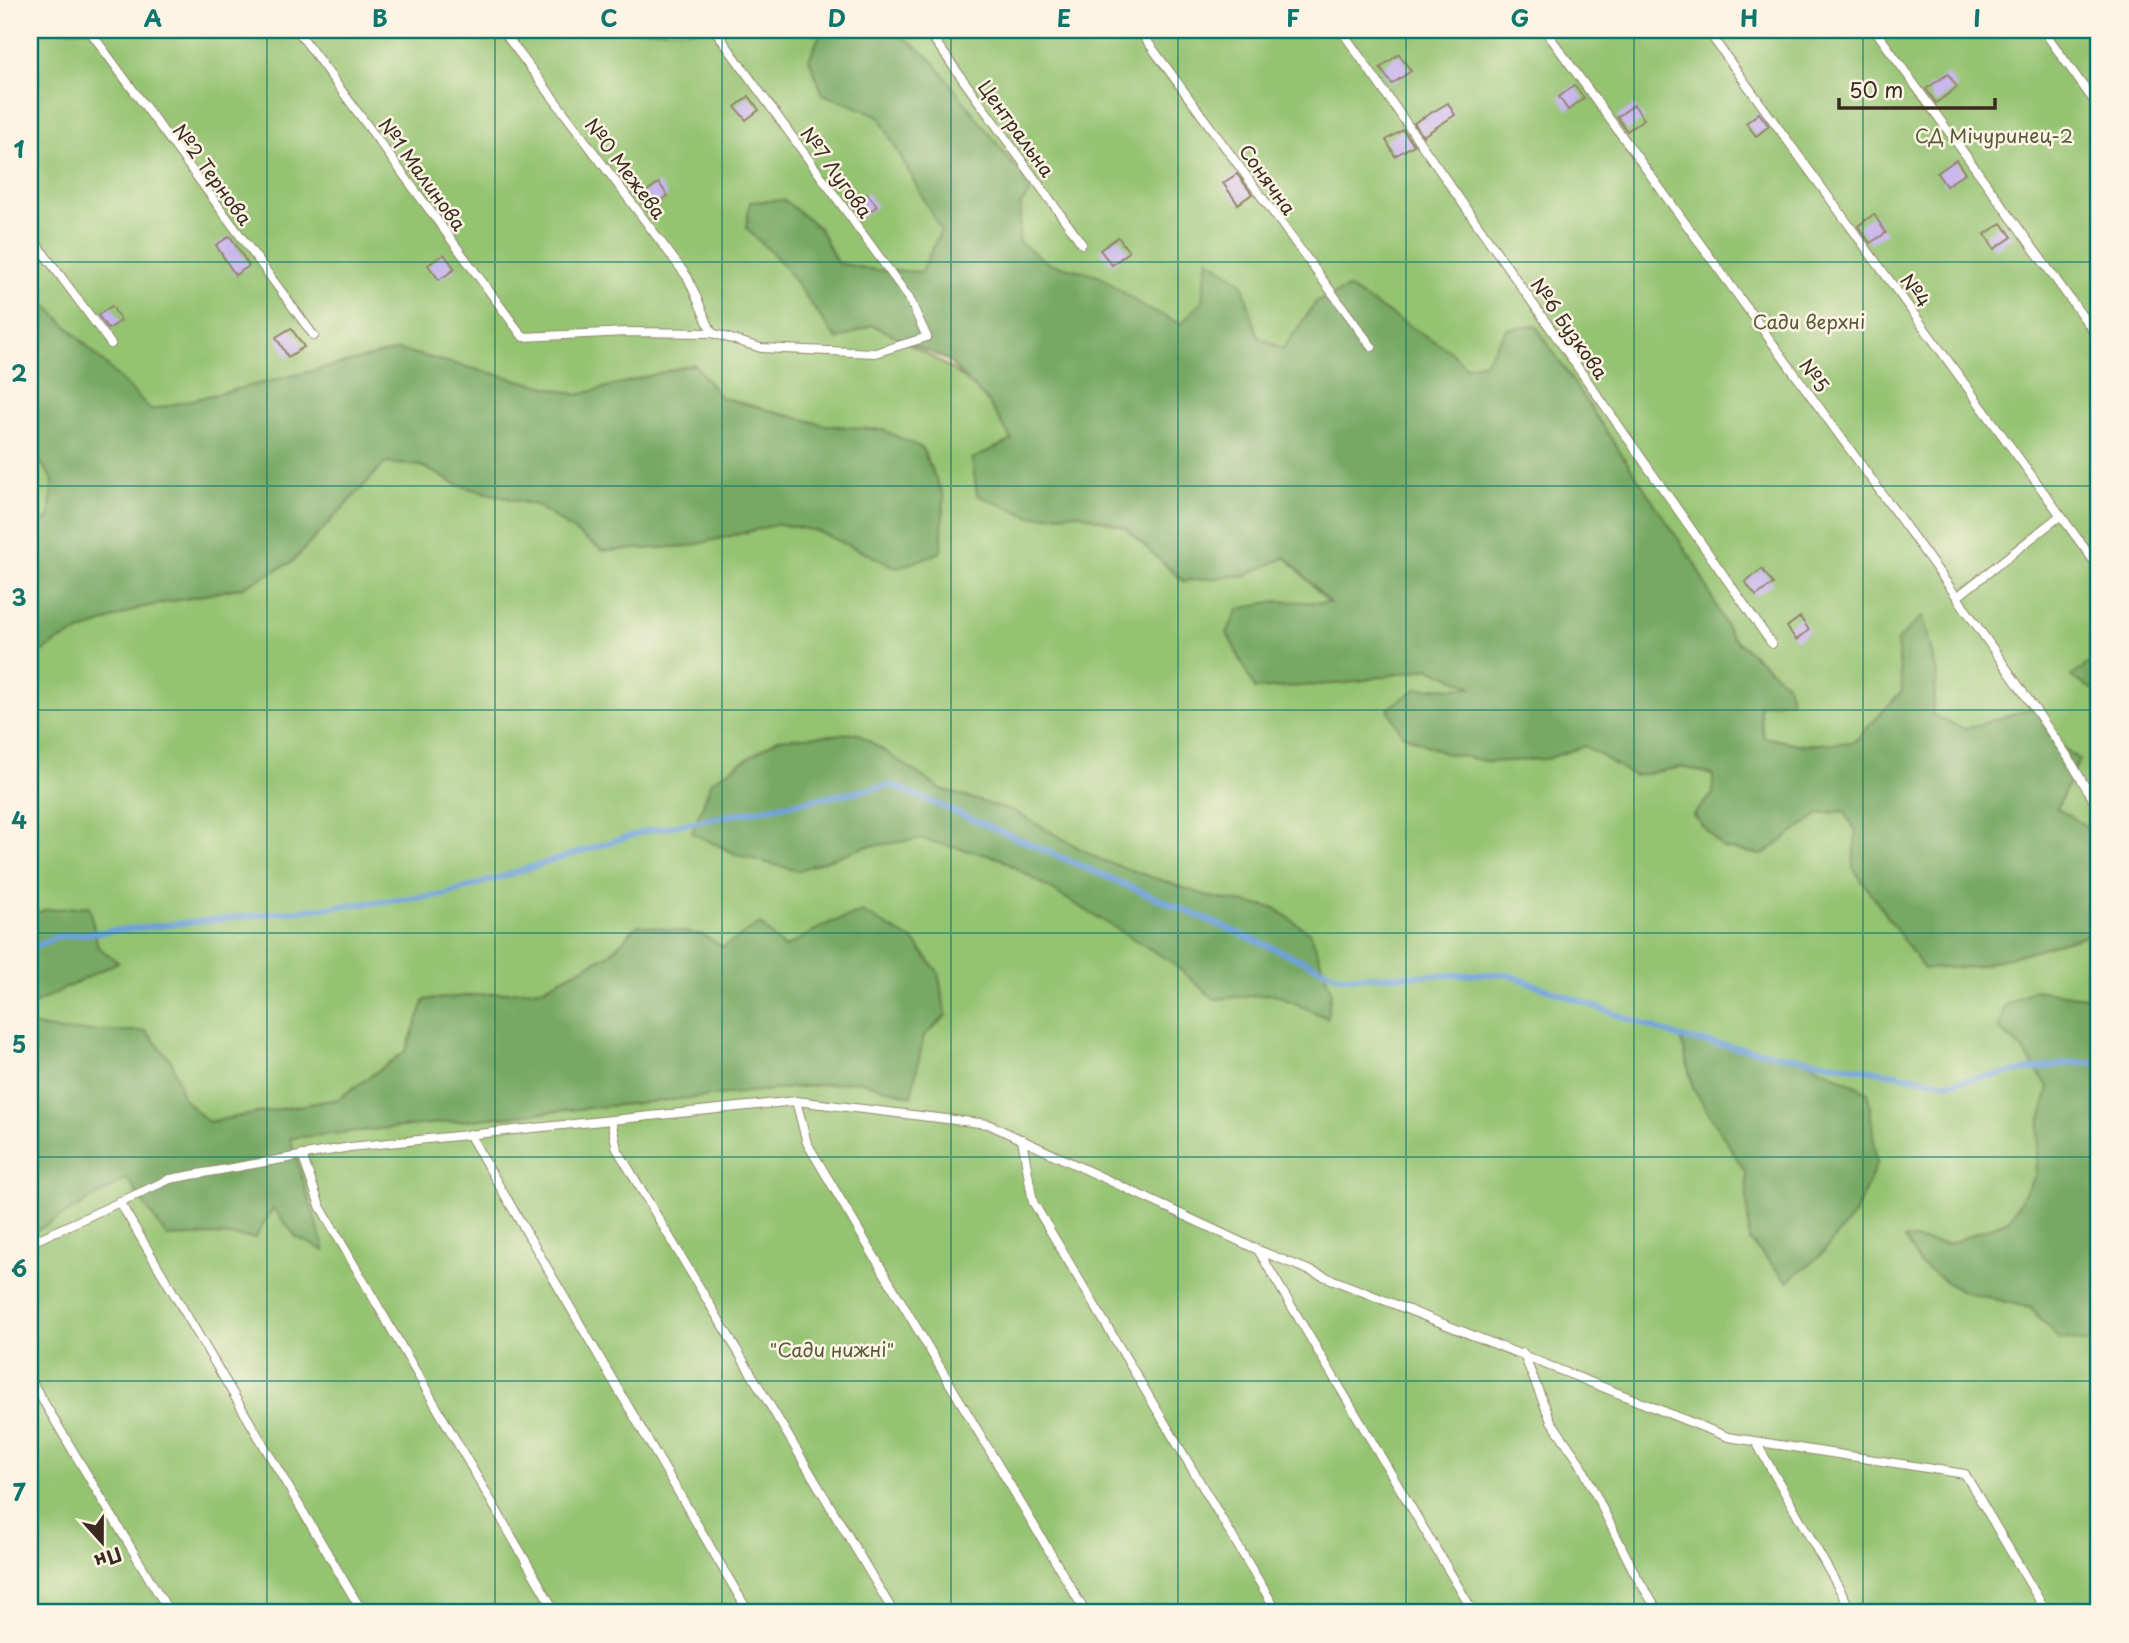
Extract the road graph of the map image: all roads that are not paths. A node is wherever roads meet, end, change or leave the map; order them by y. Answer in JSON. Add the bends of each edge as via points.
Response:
{"nodes":[{"id":1,"x":89,"y":30,"type":"edge"},
{"id":2,"x":297,"y":30,"type":"edge"},
{"id":3,"x":502,"y":30,"type":"edge"},
{"id":4,"x":715,"y":30,"type":"edge"},
{"id":5,"x":927,"y":30,"type":"edge"},
{"id":6,"x":1139,"y":30,"type":"edge"},
{"id":7,"x":1341,"y":30,"type":"edge"},
{"id":8,"x":1545,"y":30,"type":"edge"},
{"id":9,"x":1707,"y":30,"type":"edge"},
{"id":10,"x":1875,"y":30,"type":"edge"},
{"id":11,"x":2043,"y":30,"type":"edge"},
{"id":12,"x":2099,"y":108,"type":"edge"},
{"id":13,"x":30,"y":235,"type":"edge"},
{"id":14,"x":1082,"y":244,"type":"dead end"},
{"id":15,"x":712,"y":333,"type":"junction"},
{"id":16,"x":314,"y":336,"type":"dead end"},
{"id":17,"x":2099,"y":339,"type":"edge"},
{"id":18,"x":111,"y":344,"type":"dead end"},
{"id":19,"x":1372,"y":347,"type":"dead end"},
{"id":20,"x":2061,"y":515,"type":"junction"},
{"id":21,"x":2099,"y":568,"type":"edge"},
{"id":22,"x":1957,"y":597,"type":"junction"},
{"id":23,"x":1772,"y":643,"type":"dead end"},
{"id":24,"x":2097,"y":806,"type":"dead end"},
{"id":25,"x":796,"y":1101,"type":"junction"},
{"id":26,"x":611,"y":1120,"type":"junction"},
{"id":27,"x":469,"y":1135,"type":"junction"},
{"id":28,"x":1023,"y":1139,"type":"junction"},
{"id":29,"x":302,"y":1155,"type":"junction"},
{"id":30,"x":119,"y":1201,"type":"junction"},
{"id":31,"x":30,"y":1243,"type":"edge"},
{"id":32,"x":1258,"y":1250,"type":"junction"},
{"id":33,"x":1522,"y":1353,"type":"junction"},
{"id":34,"x":30,"y":1379,"type":"edge"},
{"id":35,"x":1756,"y":1442,"type":"junction"},
{"id":36,"x":170,"y":1613,"type":"edge"},
{"id":37,"x":363,"y":1613,"type":"edge"},
{"id":38,"x":556,"y":1613,"type":"edge"},
{"id":39,"x":749,"y":1613,"type":"edge"},
{"id":40,"x":894,"y":1613,"type":"edge"},
{"id":41,"x":1086,"y":1613,"type":"edge"},
{"id":42,"x":1278,"y":1613,"type":"edge"},
{"id":43,"x":1474,"y":1613,"type":"edge"},
{"id":44,"x":1659,"y":1613,"type":"edge"},
{"id":45,"x":1853,"y":1613,"type":"edge"},
{"id":46,"x":2048,"y":1613,"type":"edge"}],
"edges":[{"from":1,"to":16,"type":"lane","name":"№2 Тернова"},
{"from":2,"to":15,"type":"lane","name":"№1 Малинова","via":[[523,337]]},
{"from":3,"to":15,"type":"lane","name":"№0 Межева","via":[[688,278]]},
{"from":4,"to":15,"type":"lane","name":"№7 Лугова","via":[[909,298],[927,337],[876,353],[761,348]]},
{"from":5,"to":14,"type":"lane","name":"Центральна"},
{"from":6,"to":19,"type":"lane","name":"Сонячна"},
{"from":7,"to":23,"type":"lane","name":"№6 Бузкова"},
{"from":8,"to":22,"type":"lane","name":"№5"},
{"from":9,"to":20,"type":"lane","name":"№4"},
{"from":10,"to":17,"type":"lane"},
{"from":11,"to":12,"type":"lane"},
{"from":13,"to":18,"type":"lane"},
{"from":20,"to":21,"type":"lane","name":"№4"},
{"from":20,"to":22,"type":"lane"},
{"from":22,"to":24,"type":"lane","name":"№5"},
{"from":25,"to":26,"type":"lane"},
{"from":25,"to":28,"type":"lane","via":[[988,1124]]},
{"from":25,"to":41,"type":"lane","via":[[807,1143]]},
{"from":26,"to":27,"type":"lane"},
{"from":26,"to":40,"type":"lane","via":[[617,1149]]},
{"from":27,"to":29,"type":"lane"},
{"from":27,"to":39,"type":"lane"},
{"from":28,"to":32,"type":"lane"},
{"from":28,"to":42,"type":"lane","via":[[1033,1202]]},
{"from":29,"to":30,"type":"lane","via":[[170,1179]]},
{"from":29,"to":38,"type":"lane","via":[[320,1206]]},
{"from":30,"to":31,"type":"lane"},
{"from":30,"to":37,"type":"lane"},
{"from":32,"to":33,"type":"lane"},
{"from":32,"to":43,"type":"lane"},
{"from":33,"to":35,"type":"lane","via":[[1728,1437]]},
{"from":33,"to":44,"type":"lane","via":[[1551,1421],[1580,1463]]},
{"from":34,"to":36,"type":"lane"},
{"from":35,"to":45,"type":"lane"},
{"from":35,"to":46,"type":"lane","via":[[1965,1474]]}]}
